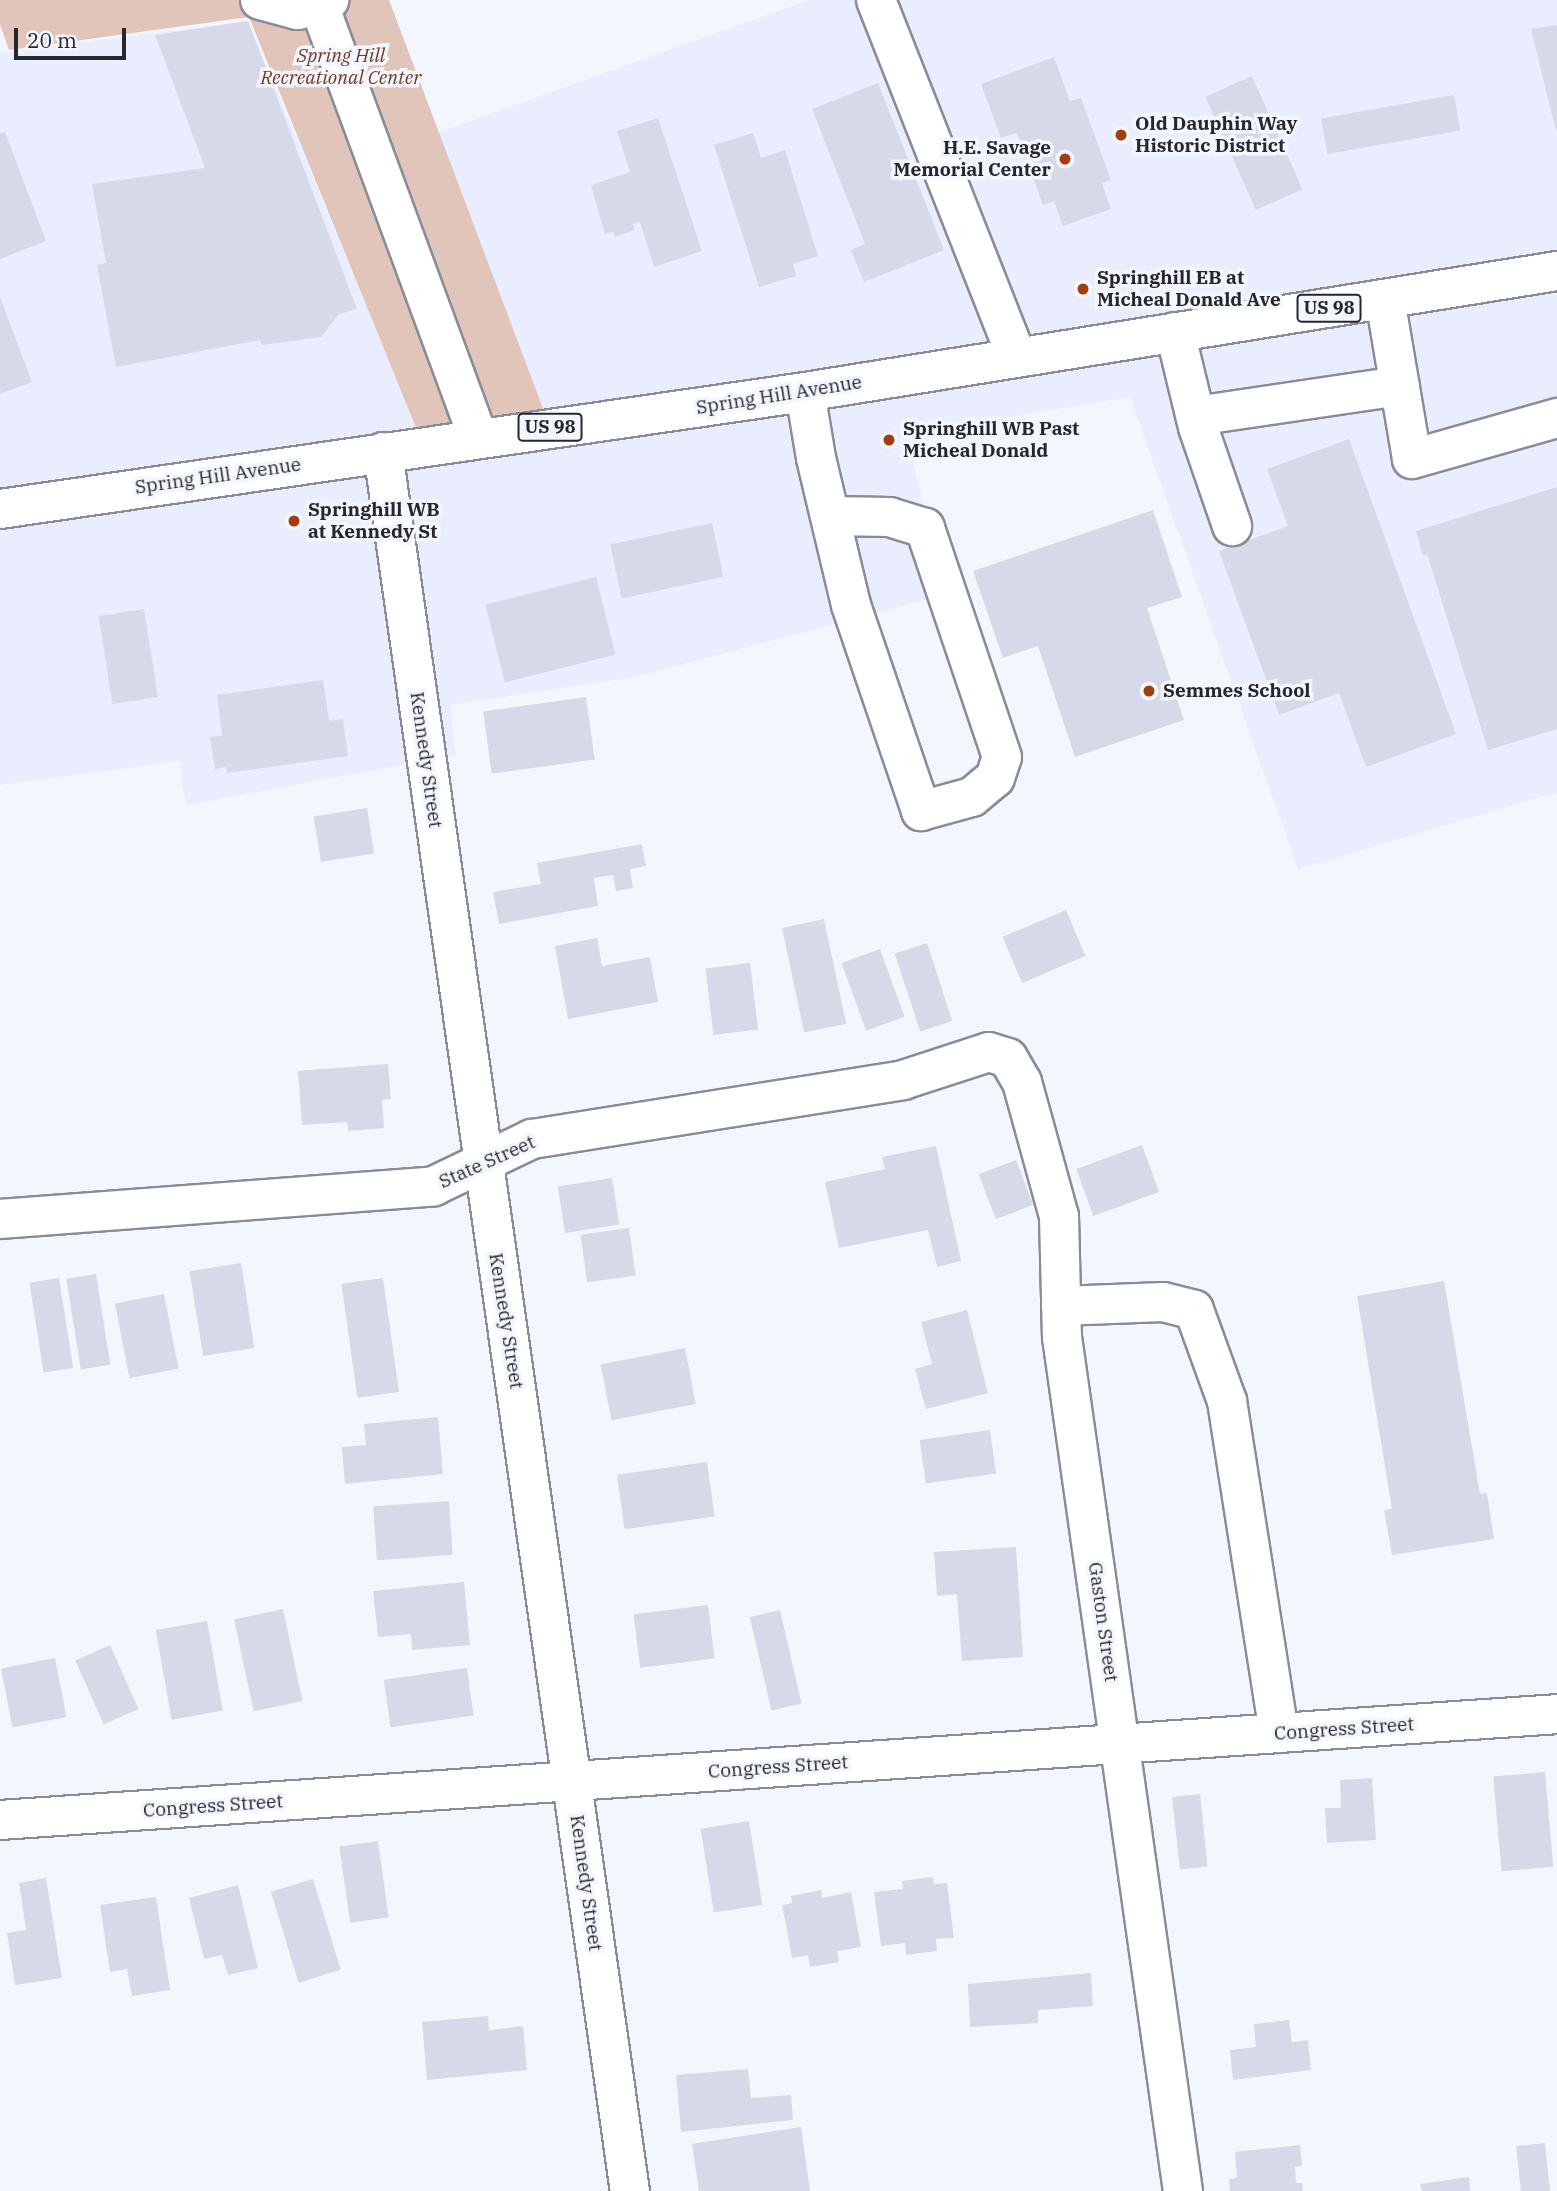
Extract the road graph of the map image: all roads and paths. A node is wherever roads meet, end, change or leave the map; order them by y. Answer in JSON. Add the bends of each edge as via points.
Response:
{"nodes":[{"id":1,"x":260,"y":0,"type":"edge"},
{"id":2,"x":876,"y":0,"type":"edge"},
{"id":3,"x":324,"y":3,"type":"edge"},
{"id":4,"x":1557,"y":271,"type":"edge"},
{"id":5,"x":1385,"y":299,"type":"junction"},
{"id":6,"x":1175,"y":332,"type":"junction"},
{"id":7,"x":1016,"y":356,"type":"junction"},
{"id":8,"x":1400,"y":386,"type":"junction"},
{"id":9,"x":805,"y":392,"type":"junction"},
{"id":10,"x":1196,"y":416,"type":"junction"},
{"id":11,"x":1557,"y":418,"type":"edge"},
{"id":12,"x":478,"y":437,"type":"junction"},
{"id":13,"x":383,"y":452,"type":"junction"},
{"id":14,"x":0,"y":509,"type":"edge"},
{"id":15,"x":830,"y":516,"type":"junction"},
{"id":16,"x":1232,"y":526,"type":"dead end"},
{"id":17,"x":1008,"y":1058,"type":"joint"},
{"id":18,"x":482,"y":1163,"type":"junction"},
{"id":19,"x":0,"y":1219,"type":"edge"},
{"id":20,"x":1061,"y":1306,"type":"junction"},
{"id":21,"x":1557,"y":1714,"type":"edge"},
{"id":22,"x":1279,"y":1733,"type":"junction"},
{"id":23,"x":1120,"y":1744,"type":"junction"},
{"id":24,"x":571,"y":1781,"type":"junction"},
{"id":25,"x":0,"y":1820,"type":"edge"},
{"id":26,"x":630,"y":2191,"type":"edge"},
{"id":27,"x":1183,"y":2191,"type":"edge"}],
"edges":[{"from":1,"to":3,"type":"street","via":[[288,9]]},
{"from":2,"to":7,"type":"street"},
{"from":3,"to":12,"type":"street"},
{"from":4,"to":5,"type":"street","name":"Spring Hill Avenue","number":"US 98"},
{"from":5,"to":6,"type":"street","name":"Spring Hill Avenue","number":"US 98"},
{"from":5,"to":8,"type":"street"},
{"from":6,"to":7,"type":"street","name":"Spring Hill Avenue","number":"US 98"},
{"from":6,"to":10,"type":"street"},
{"from":7,"to":9,"type":"street","name":"Spring Hill Avenue","number":"US 98"},
{"from":8,"to":10,"type":"street"},
{"from":8,"to":11,"type":"street","via":[[1412,459]]},
{"from":9,"to":12,"type":"street","name":"Spring Hill Avenue","number":"US 98"},
{"from":9,"to":15,"type":"street"},
{"from":10,"to":16,"type":"street"},
{"from":12,"to":13,"type":"street","name":"Spring Hill Avenue","number":"US 98"},
{"from":13,"to":14,"type":"street","name":"Spring Hill Avenue","number":"US 98"},
{"from":13,"to":18,"type":"street","name":"Kennedy Street"},
{"from":15,"to":15,"type":"street","via":[[851,606],[920,811],[972,797],[995,778],[1002,757],[925,528],[891,517]]},
{"from":17,"to":18,"type":"street","name":"State Street","via":[[989,1052],[903,1080],[532,1139]]},
{"from":17,"to":20,"type":"street","name":"Gaston Street","via":[[1023,1082],[1059,1216]]},
{"from":18,"to":19,"type":"street","name":"State Street","via":[[434,1186]]},
{"from":18,"to":24,"type":"street","name":"Kennedy Street"},
{"from":20,"to":22,"type":"street","via":[[1163,1302],[1194,1310],[1227,1401]]},
{"from":20,"to":23,"type":"street","name":"Gaston Street"},
{"from":21,"to":22,"type":"street","name":"Congress Street"},
{"from":22,"to":23,"type":"street","name":"Congress Street"},
{"from":23,"to":24,"type":"street","name":"Congress Street"},
{"from":23,"to":27,"type":"street","name":"Gaston Street"},
{"from":24,"to":25,"type":"street","name":"Congress Street"},
{"from":24,"to":26,"type":"street","name":"Kennedy Street"}]}
